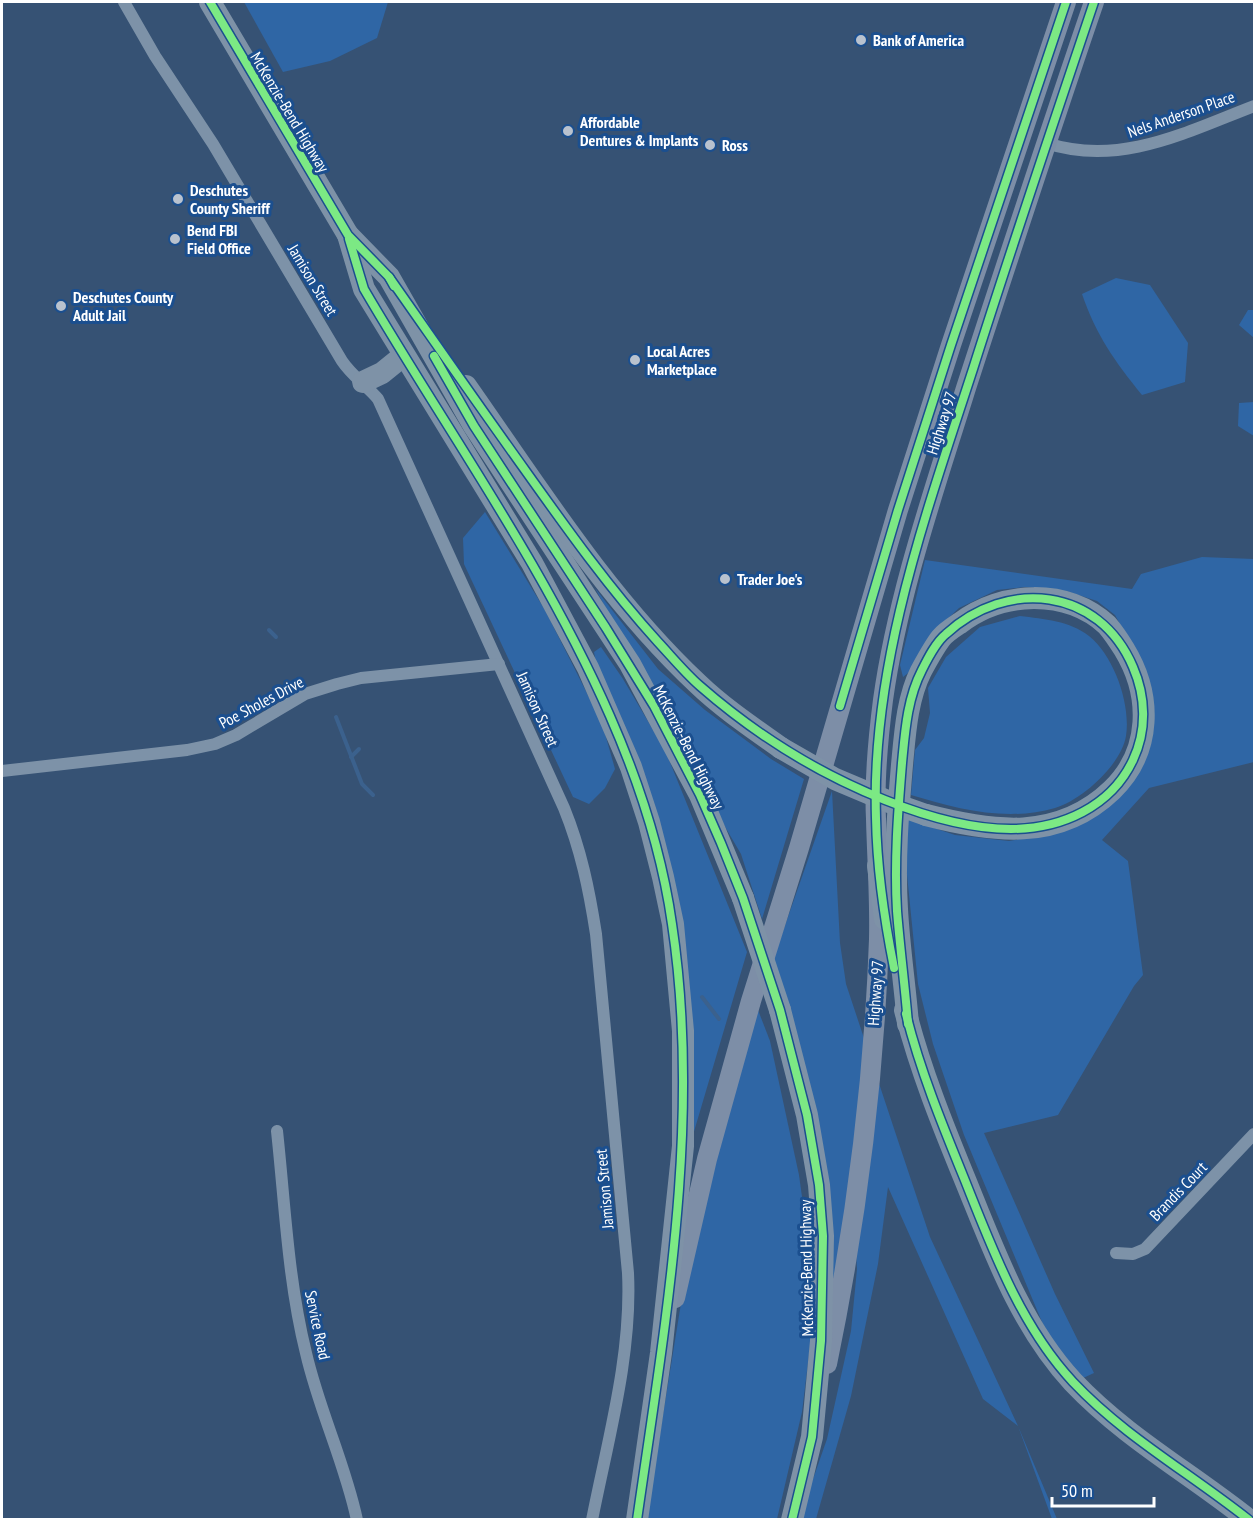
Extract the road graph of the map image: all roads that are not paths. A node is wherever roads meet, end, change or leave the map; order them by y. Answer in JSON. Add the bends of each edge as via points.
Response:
{"nodes":[{"id":1,"x":124,"y":2,"type":"edge"},
{"id":2,"x":210,"y":2,"type":"edge"},
{"id":3,"x":1066,"y":2,"type":"edge"},
{"id":4,"x":1094,"y":2,"type":"edge"},
{"id":5,"x":1254,"y":106,"type":"edge"},
{"id":6,"x":1023,"y":134,"type":"junction"},
{"id":7,"x":1046,"y":143,"type":"junction"},
{"id":8,"x":348,"y":235,"type":"junction"},
{"id":9,"x":389,"y":278,"type":"junction"},
{"id":10,"x":978,"y":351,"type":"junction"},
{"id":11,"x":403,"y":356,"type":"junction"},
{"id":12,"x":363,"y":382,"type":"junction"},
{"id":13,"x":499,"y":664,"type":"junction"},
{"id":14,"x":2,"y":771,"type":"edge"},
{"id":15,"x":878,"y":866,"type":"junction"},
{"id":16,"x":908,"y":1024,"type":"junction"},
{"id":17,"x":278,"y":1131,"type":"dead end"},
{"id":18,"x":1254,"y":1134,"type":"edge"},
{"id":19,"x":1116,"y":1253,"type":"dead end"},
{"id":20,"x":661,"y":1353,"type":"junction"},
{"id":21,"x":812,"y":1437,"type":"junction"},
{"id":22,"x":357,"y":1520,"type":"edge"},
{"id":23,"x":592,"y":1520,"type":"edge"},
{"id":24,"x":637,"y":1520,"type":"edge"},
{"id":25,"x":792,"y":1520,"type":"edge"},
{"id":26,"x":1249,"y":1520,"type":"edge"}],
"edges":[{"from":1,"to":12,"type":"street","name":"Jamison Street","via":[[342,362]]},
{"from":2,"to":8,"type":"highway","name":"McKenzie-Bend Highway"},
{"from":3,"to":6,"type":"main road","name":"Highway 97"},
{"from":4,"to":7,"type":"main road","name":"Highway 97"},
{"from":5,"to":7,"type":"street","name":"Nels Anderson Place","via":[[1175,137],[1122,151],[1087,152]]},
{"from":6,"to":10,"type":"main road","via":[[1031,152],[993,268]]},
{"from":6,"to":20,"type":"main road","name":"Highway 97","via":[[898,510],[751,1001],[707,1159]]},
{"from":7,"to":10,"type":"main road","name":"Highway 97"},
{"from":8,"to":9,"type":"highway","name":"McKenzie-Bend Highway"},
{"from":8,"to":11,"type":"highway","name":"McKenzie-Bend Highway","via":[[364,289]]},
{"from":9,"to":16,"type":"highway","bridge":true,"via":[[628,609],[699,685],[781,748],[835,779],[882,799],[926,815],[967,825],[1025,829],[1077,816],[1096,805],[1131,765],[1143,729],[1140,684],[1107,625],[1065,602],[1022,598],[997,603],[975,612],[942,636],[920,672],[906,719],[897,824],[897,908]]},
{"from":9,"to":21,"type":"highway","name":"McKenzie-Bend Highway","bridge":true,"via":[[474,426],[654,706],[700,795],[743,898],[795,1062],[819,1185],[823,1236],[821,1341]]},
{"from":10,"to":15,"type":"main road","name":"Highway 97","via":[[921,530],[899,615],[879,731]]},
{"from":11,"to":12,"type":"highway"},
{"from":11,"to":20,"type":"highway","name":"McKenzie-Bend Highway","via":[[560,613],[611,718],[655,844],[672,924],[683,1031],[684,1092],[680,1184]]},
{"from":12,"to":13,"type":"street","name":"Jamison Street","via":[[378,399]]},
{"from":13,"to":14,"type":"street","name":"Poe Sholes Drive","via":[[361,678],[337,684],[305,694],[215,744]]},
{"from":13,"to":23,"type":"street","name":"Jamison Street","via":[[578,844],[596,934],[629,1304],[624,1358]]},
{"from":15,"to":16,"type":"highway","via":[[888,936]]},
{"from":15,"to":21,"type":"main road","name":"Highway 97","via":[[879,938],[870,1081],[846,1270]]},
{"from":16,"to":26,"type":"highway","via":[[987,1235],[1027,1318],[1046,1346],[1072,1381],[1110,1418]]},
{"from":17,"to":22,"type":"street","name":"Service Road","via":[[296,1311],[313,1381]]},
{"from":18,"to":19,"type":"street","name":"Brandis Court","via":[[1145,1249],[1133,1254]]},
{"from":20,"to":24,"type":"highway","name":"McKenzie-Bend Highway"},
{"from":21,"to":25,"type":"highway","name":"McKenzie-Bend Highway"}]}
